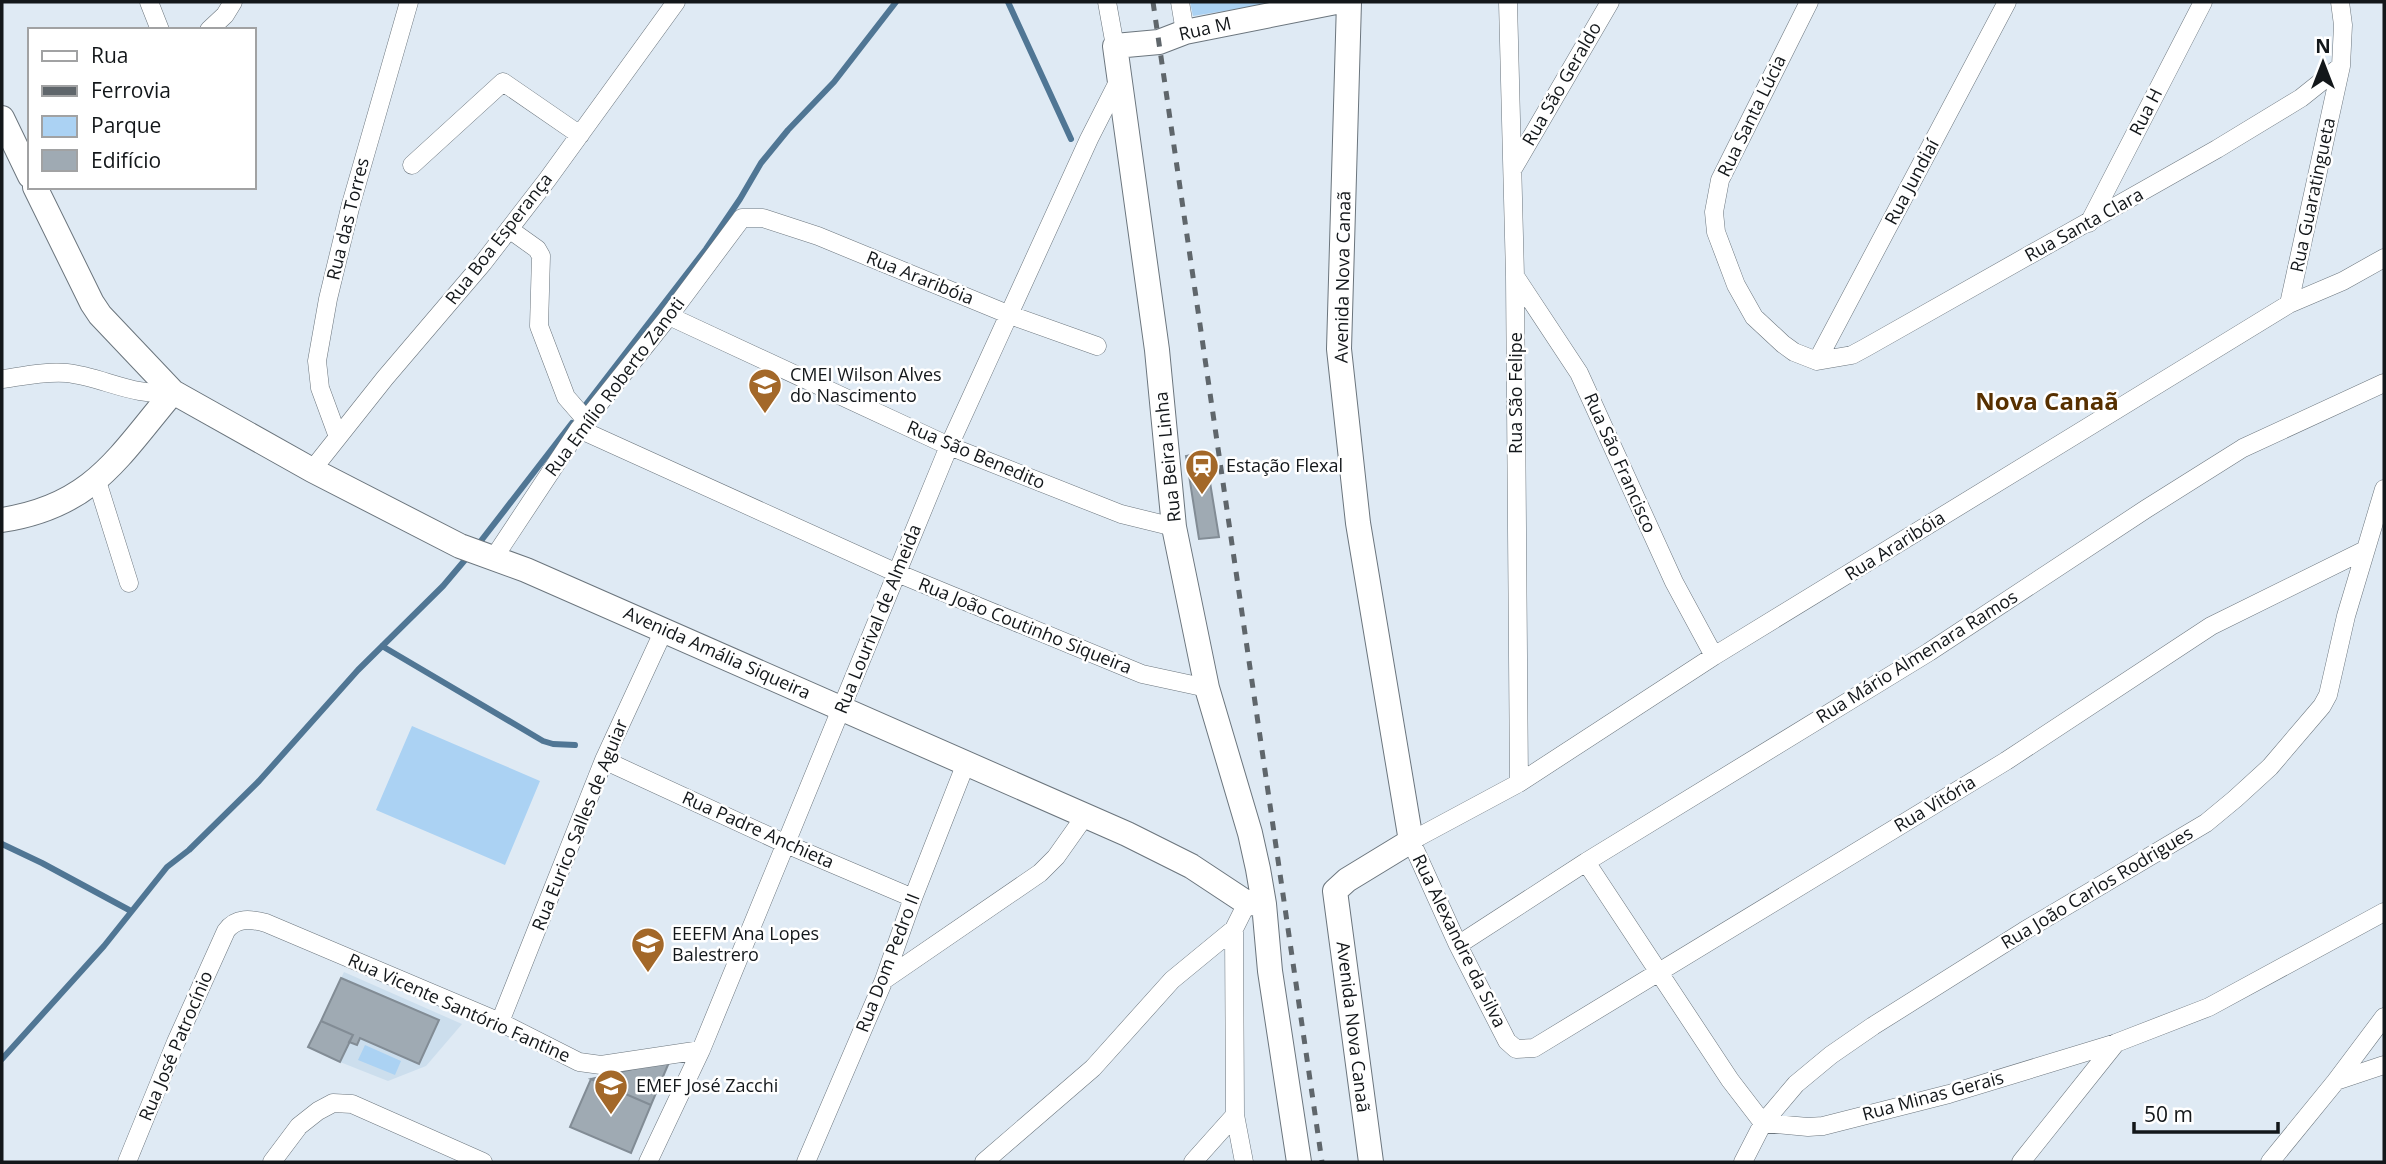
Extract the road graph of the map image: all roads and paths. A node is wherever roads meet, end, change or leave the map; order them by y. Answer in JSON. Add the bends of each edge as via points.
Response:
{"nodes":[{"id":1,"x":149,"y":2,"type":"edge"},
{"id":2,"x":233,"y":2,"type":"edge"},
{"id":3,"x":409,"y":2,"type":"edge"},
{"id":4,"x":677,"y":2,"type":"edge"},
{"id":5,"x":1107,"y":2,"type":"edge"},
{"id":6,"x":1180,"y":2,"type":"edge"},
{"id":7,"x":1336,"y":2,"type":"edge"},
{"id":8,"x":1349,"y":2,"type":"edge"},
{"id":9,"x":1508,"y":2,"type":"edge"},
{"id":10,"x":1610,"y":2,"type":"edge"},
{"id":11,"x":1810,"y":2,"type":"edge"},
{"id":12,"x":2007,"y":2,"type":"edge"},
{"id":13,"x":2203,"y":2,"type":"edge"},
{"id":14,"x":2340,"y":2,"type":"edge"},
{"id":15,"x":159,"y":28,"type":"edge"},
{"id":16,"x":211,"y":28,"type":"edge"},
{"id":17,"x":1185,"y":32,"type":"junction"},
{"id":18,"x":1115,"y":46,"type":"junction"},
{"id":19,"x":2340,"y":66,"type":"junction"},
{"id":20,"x":1119,"y":80,"type":"junction"},
{"id":21,"x":2,"y":118,"type":"edge"},
{"id":22,"x":580,"y":135,"type":"junction"},
{"id":23,"x":412,"y":165,"type":"dead end"},
{"id":24,"x":1514,"y":167,"type":"junction"},
{"id":25,"x":28,"y":172,"type":"edge"},
{"id":26,"x":36,"y":189,"type":"edge"},
{"id":27,"x":742,"y":218,"type":"joint"},
{"id":28,"x":2089,"y":223,"type":"junction"},
{"id":29,"x":509,"y":229,"type":"junction"},
{"id":30,"x":2384,"y":258,"type":"edge"},
{"id":31,"x":1515,"y":276,"type":"junction"},
{"id":32,"x":2289,"y":304,"type":"junction"},
{"id":33,"x":1010,"y":315,"type":"junction"},
{"id":34,"x":669,"y":316,"type":"junction"},
{"id":35,"x":1097,"y":346,"type":"dead end"},
{"id":36,"x":1817,"y":361,"type":"junction"},
{"id":37,"x":2,"y":379,"type":"edge"},
{"id":38,"x":2384,"y":383,"type":"edge"},
{"id":39,"x":173,"y":392,"type":"junction"},
{"id":40,"x":582,"y":425,"type":"junction"},
{"id":41,"x":338,"y":437,"type":"junction"},
{"id":42,"x":949,"y":446,"type":"junction"},
{"id":43,"x":312,"y":470,"type":"junction"},
{"id":44,"x":97,"y":481,"type":"junction"},
{"id":45,"x":2384,"y":489,"type":"edge"},
{"id":46,"x":2,"y":520,"type":"edge"},
{"id":47,"x":1174,"y":527,"type":"junction"},
{"id":48,"x":2365,"y":550,"type":"junction"},
{"id":49,"x":489,"y":557,"type":"junction"},
{"id":50,"x":897,"y":573,"type":"junction"},
{"id":51,"x":129,"y":583,"type":"dead end"},
{"id":52,"x":664,"y":629,"type":"junction"},
{"id":53,"x":1714,"y":656,"type":"junction"},
{"id":54,"x":1208,"y":688,"type":"junction"},
{"id":55,"x":841,"y":708,"type":"junction"},
{"id":56,"x":604,"y":760,"type":"junction"},
{"id":57,"x":965,"y":763,"type":"junction"},
{"id":58,"x":1519,"y":783,"type":"junction"},
{"id":59,"x":1085,"y":816,"type":"junction"},
{"id":60,"x":1410,"y":841,"type":"junction"},
{"id":61,"x":786,"y":844,"type":"junction"},
{"id":62,"x":1586,"y":862,"type":"junction"},
{"id":63,"x":913,"y":898,"type":"junction"},
{"id":64,"x":1256,"y":904,"type":"junction"},
{"id":65,"x":2384,"y":912,"type":"edge"},
{"id":66,"x":1234,"y":929,"type":"junction"},
{"id":67,"x":226,"y":931,"type":"joint"},
{"id":68,"x":1458,"y":945,"type":"junction"},
{"id":69,"x":1660,"y":972,"type":"junction"},
{"id":70,"x":884,"y":981,"type":"junction"},
{"id":71,"x":2384,"y":1017,"type":"edge"},
{"id":72,"x":500,"y":1022,"type":"junction"},
{"id":73,"x":1507,"y":1041,"type":"joint"},
{"id":74,"x":2116,"y":1043,"type":"junction"},
{"id":75,"x":701,"y":1050,"type":"junction"},
{"id":76,"x":2384,"y":1065,"type":"edge"},
{"id":77,"x":2336,"y":1081,"type":"junction"},
{"id":78,"x":1235,"y":1115,"type":"junction"},
{"id":79,"x":1763,"y":1124,"type":"junction"},
{"id":80,"x":127,"y":1162,"type":"edge"},
{"id":81,"x":272,"y":1162,"type":"edge"},
{"id":82,"x":482,"y":1162,"type":"edge"},
{"id":83,"x":649,"y":1162,"type":"edge"},
{"id":84,"x":806,"y":1162,"type":"edge"},
{"id":85,"x":986,"y":1162,"type":"edge"},
{"id":86,"x":1193,"y":1162,"type":"edge"},
{"id":87,"x":1244,"y":1162,"type":"edge"},
{"id":88,"x":1298,"y":1162,"type":"edge"},
{"id":89,"x":1371,"y":1162,"type":"edge"},
{"id":90,"x":1743,"y":1162,"type":"edge"},
{"id":91,"x":2021,"y":1162,"type":"edge"},
{"id":92,"x":2270,"y":1162,"type":"edge"}],
"edges":[{"from":1,"to":15,"type":"street"},
{"from":2,"to":16,"type":"street"},
{"from":3,"to":41,"type":"street","name":"Rua das Torres","via":[[351,204],[317,361],[320,387]]},
{"from":4,"to":22,"type":"street","name":"Rua Boa Esperança"},
{"from":5,"to":18,"type":"street","name":"Rua Beira Linha"},
{"from":6,"to":17,"type":"street"},
{"from":7,"to":17,"type":"street","name":"Rua M"},
{"from":8,"to":60,"type":"street","name":"Avenida Nova Canaã","via":[[1339,349],[1358,523]]},
{"from":9,"to":24,"type":"street","name":"Rua São Felipe"},
{"from":10,"to":24,"type":"street","name":"Rua São Geraldo"},
{"from":11,"to":36,"type":"street","name":"Rua Santa Lúcia","via":[[1726,167],[1714,212],[1716,232],[1736,285],[1754,317],[1794,352]]},
{"from":12,"to":36,"type":"street","name":"Rua Jundiaí"},
{"from":13,"to":28,"type":"street","name":"Rua H"},
{"from":14,"to":19,"type":"street","name":"Rua Guaratingueta"},
{"from":17,"to":18,"type":"street","name":"Rua M","via":[[1159,42]]},
{"from":18,"to":20,"type":"street","name":"Rua Beira Linha"},
{"from":19,"to":28,"type":"street","name":"Rua Santa Clara","via":[[2301,98]]},
{"from":19,"to":32,"type":"street","name":"Rua Guaratingueta"},
{"from":20,"to":33,"type":"street","name":"Rua Lourival de Almeida"},
{"from":20,"to":47,"type":"street","name":"Rua Beira Linha","via":[[1157,350]]},
{"from":21,"to":25,"type":"street"},
{"from":22,"to":23,"type":"street","via":[[503,82]]},
{"from":22,"to":29,"type":"street","name":"Rua Boa Esperança"},
{"from":24,"to":31,"type":"street","name":"Rua São Felipe"},
{"from":26,"to":39,"type":"street","name":"Avenida Amália Siqueira","via":[[100,315]]},
{"from":27,"to":33,"type":"street","name":"Rua Araribóia","via":[[763,218],[818,236]]},
{"from":27,"to":34,"type":"street","name":"Rua Emílio Roberto Zanoti"},
{"from":28,"to":36,"type":"street","name":"Rua Santa Clara","via":[[1866,348]]},
{"from":29,"to":40,"type":"street","via":[[541,256],[539,326],[566,397]]},
{"from":29,"to":41,"type":"street","name":"Rua Boa Esperança"},
{"from":30,"to":32,"type":"street","name":"Rua Araribóia"},
{"from":31,"to":53,"type":"street","name":"Rua São Francisco","via":[[1579,373],[1674,582]]},
{"from":31,"to":58,"type":"street","name":"Rua São Felipe"},
{"from":32,"to":53,"type":"street","name":"Rua Araribóia"},
{"from":33,"to":35,"type":"street","name":"Rua Araribóia"},
{"from":33,"to":42,"type":"street","name":"Rua Lourival de Almeida"},
{"from":34,"to":40,"type":"street","name":"Rua Emílio Roberto Zanoti"},
{"from":34,"to":42,"type":"street","name":"Rua São Benedito"},
{"from":37,"to":39,"type":"street","via":[[67,373],[140,393]]},
{"from":38,"to":62,"type":"street","name":"Rua Mário Almenara Ramos","via":[[2243,449],[1929,652]]},
{"from":39,"to":43,"type":"street","name":"Avenida Amália Siqueira"},
{"from":39,"to":44,"type":"street"},
{"from":40,"to":49,"type":"street","name":"Rua Emílio Roberto Zanoti"},
{"from":40,"to":50,"type":"street","name":"Rua João Coutinho Siqueira"},
{"from":41,"to":43,"type":"street","name":"Rua Boa Esperança"},
{"from":42,"to":47,"type":"street","name":"Rua São Benedito","via":[[1121,514]]},
{"from":42,"to":50,"type":"street","name":"Rua Lourival de Almeida"},
{"from":43,"to":49,"type":"street","name":"Avenida Amália Siqueira"},
{"from":44,"to":46,"type":"street","via":[[58,505]]},
{"from":44,"to":51,"type":"street"},
{"from":45,"to":48,"type":"street","name":"Rua João Carlos Rodrigues"},
{"from":47,"to":54,"type":"street","name":"Rua Beira Linha"},
{"from":48,"to":69,"type":"street","name":"Rua Vitória","via":[[2211,626],[2006,761]]},
{"from":48,"to":79,"type":"street","name":"Rua João Carlos Rodrigues","via":[[2328,695],[2270,768],[2206,823],[1862,1033],[1796,1084]]},
{"from":49,"to":52,"type":"street","name":"Avenida Amália Siqueira"},
{"from":50,"to":54,"type":"street","name":"Rua João Coutinho Siqueira","via":[[1142,674]]},
{"from":50,"to":55,"type":"street","name":"Rua Lourival de Almeida"},
{"from":52,"to":55,"type":"street","name":"Avenida Amália Siqueira"},
{"from":52,"to":56,"type":"street","name":"Rua Eurico Salles de Aguiar"},
{"from":53,"to":58,"type":"street","name":"Rua Araribóia"},
{"from":54,"to":64,"type":"street","name":"Rua Beira Linha","via":[[1250,833]]},
{"from":55,"to":57,"type":"street","name":"Avenida Amália Siqueira"},
{"from":55,"to":61,"type":"street","name":"Rua Lourival de Almeida"},
{"from":56,"to":61,"type":"street","name":"Rua Padre Anchieta"},
{"from":56,"to":72,"type":"street","name":"Rua Eurico Salles de Aguiar"},
{"from":57,"to":59,"type":"street","name":"Avenida Amália Siqueira"},
{"from":57,"to":63,"type":"street","name":"Rua Dom Pedro II"},
{"from":58,"to":60,"type":"street","name":"Rua Araribóia"},
{"from":59,"to":64,"type":"street","name":"Avenida Amália Siqueira","via":[[1191,866]]},
{"from":59,"to":70,"type":"street","via":[[1040,873]]},
{"from":60,"to":68,"type":"street","name":"Rua Alexandre da Silva"},
{"from":60,"to":89,"type":"street","name":"Avenida Nova Canaã","via":[[1335,891]]},
{"from":61,"to":63,"type":"street","name":"Rua Padre Anchieta"},
{"from":61,"to":75,"type":"street","name":"Rua Lourival de Almeida"},
{"from":62,"to":68,"type":"street","name":"Rua Mário Almenara Ramos"},
{"from":62,"to":69,"type":"street"},
{"from":63,"to":70,"type":"street","name":"Rua Dom Pedro II"},
{"from":64,"to":66,"type":"street"},
{"from":64,"to":88,"type":"street","name":"Rua Beira Linha"},
{"from":65,"to":74,"type":"street","name":"Rua Minas Gerais","via":[[2209,1007]]},
{"from":66,"to":78,"type":"street"},
{"from":66,"to":85,"type":"street","via":[[1172,981],[1093,1068]]},
{"from":67,"to":72,"type":"street","name":"Rua Vicente Santório Fantine","via":[[240,920],[266,923]]},
{"from":67,"to":80,"type":"street","name":"Rua José Patrocínio"},
{"from":68,"to":73,"type":"street","name":"Rua Alexandre da Silva"},
{"from":69,"to":73,"type":"street","name":"Rua Vitória","via":[[1534,1048],[1516,1049]]},
{"from":69,"to":79,"type":"street"},
{"from":70,"to":84,"type":"street","name":"Rua Dom Pedro II"},
{"from":71,"to":77,"type":"street"},
{"from":72,"to":75,"type":"street","name":"Rua Vicente Santório Fantine","via":[[588,1064]]},
{"from":74,"to":79,"type":"street","name":"Rua Minas Gerais","via":[[1949,1094],[1823,1126]]},
{"from":74,"to":91,"type":"street"},
{"from":75,"to":83,"type":"street","name":"Rua Lourival de Almeida"},
{"from":76,"to":77,"type":"street"},
{"from":77,"to":92,"type":"street"},
{"from":78,"to":86,"type":"street"},
{"from":78,"to":87,"type":"street"},
{"from":79,"to":90,"type":"street","name":"Rua João Carlos Rodrigues"},
{"from":81,"to":82,"type":"street","via":[[299,1126],[333,1103],[352,1104]]}]}
